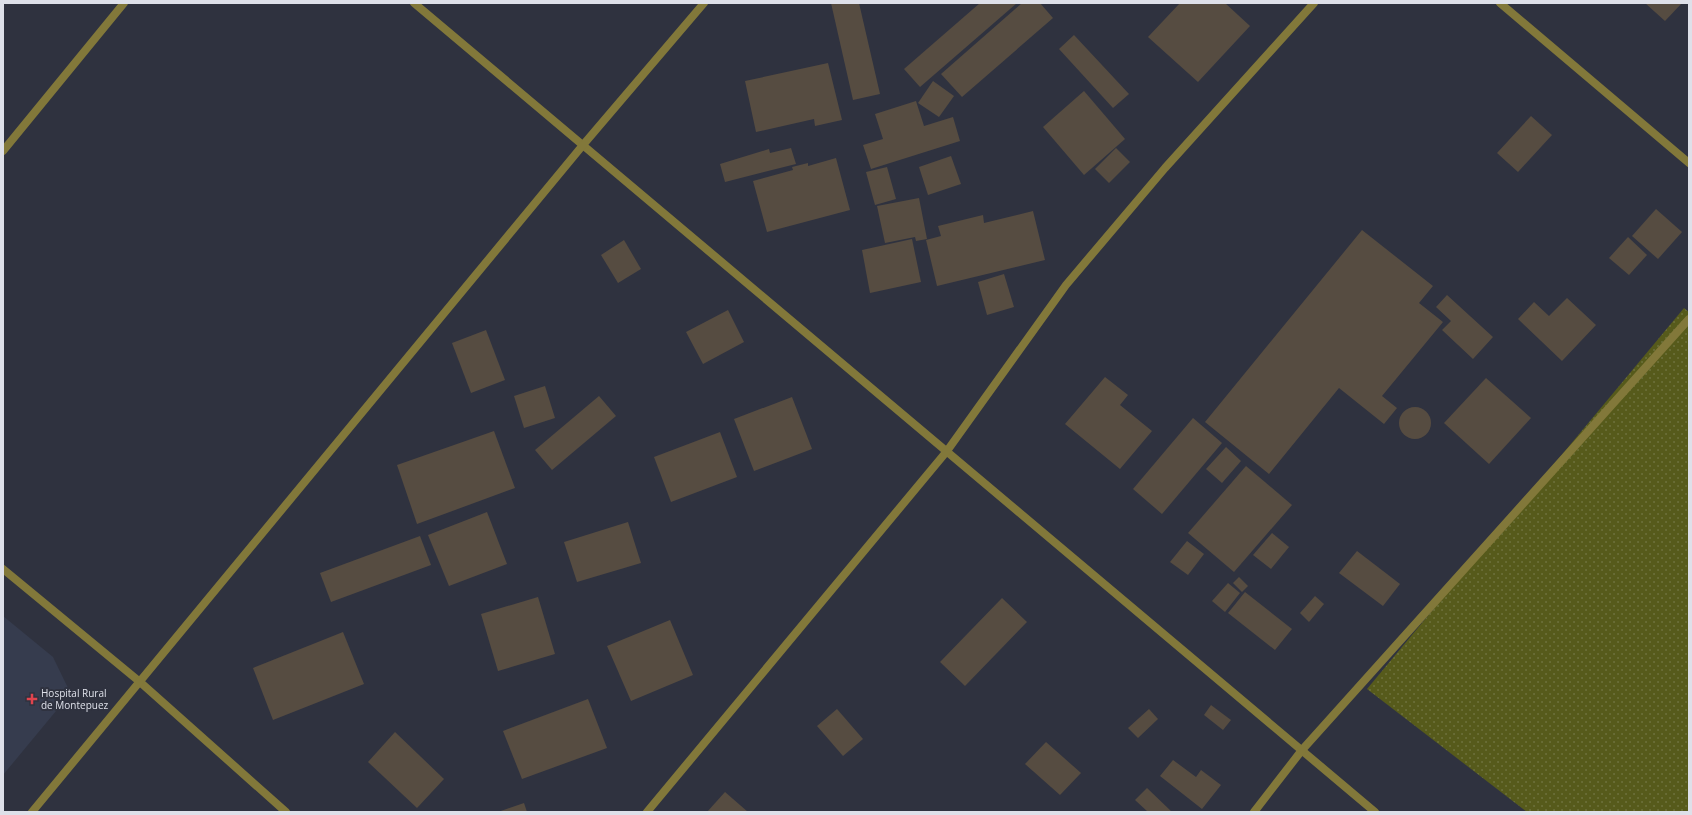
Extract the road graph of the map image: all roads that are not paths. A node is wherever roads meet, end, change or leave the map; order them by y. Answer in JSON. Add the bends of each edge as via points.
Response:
{"nodes":[{"id":1,"x":124,"y":3,"type":"edge"},
{"id":2,"x":414,"y":3,"type":"edge"},
{"id":3,"x":704,"y":3,"type":"edge"},
{"id":4,"x":1314,"y":3,"type":"edge"},
{"id":5,"x":1500,"y":3,"type":"edge"},
{"id":6,"x":583,"y":145,"type":"junction"},
{"id":7,"x":3,"y":150,"type":"edge"},
{"id":8,"x":1689,"y":162,"type":"edge"},
{"id":9,"x":1689,"y":319,"type":"edge"},
{"id":10,"x":948,"y":452,"type":"junction"},
{"id":11,"x":3,"y":570,"type":"edge"},
{"id":12,"x":140,"y":682,"type":"junction"},
{"id":13,"x":1302,"y":750,"type":"junction"},
{"id":14,"x":32,"y":812,"type":"edge"},
{"id":15,"x":286,"y":812,"type":"edge"},
{"id":16,"x":647,"y":812,"type":"edge"},
{"id":17,"x":1254,"y":812,"type":"edge"},
{"id":18,"x":1375,"y":812,"type":"edge"}],
"edges":[{"from":1,"to":7,"type":"street"},
{"from":2,"to":6,"type":"street"},
{"from":3,"to":6,"type":"street"},
{"from":4,"to":10,"type":"street","via":[[1165,168],[1066,285]]},
{"from":5,"to":8,"type":"street"},
{"from":6,"to":10,"type":"street"},
{"from":6,"to":12,"type":"street"},
{"from":9,"to":13,"type":"street"},
{"from":10,"to":13,"type":"street"},
{"from":10,"to":16,"type":"street"},
{"from":11,"to":12,"type":"street"},
{"from":12,"to":14,"type":"street"},
{"from":12,"to":15,"type":"street"},
{"from":13,"to":17,"type":"street"},
{"from":13,"to":18,"type":"street"}]}
